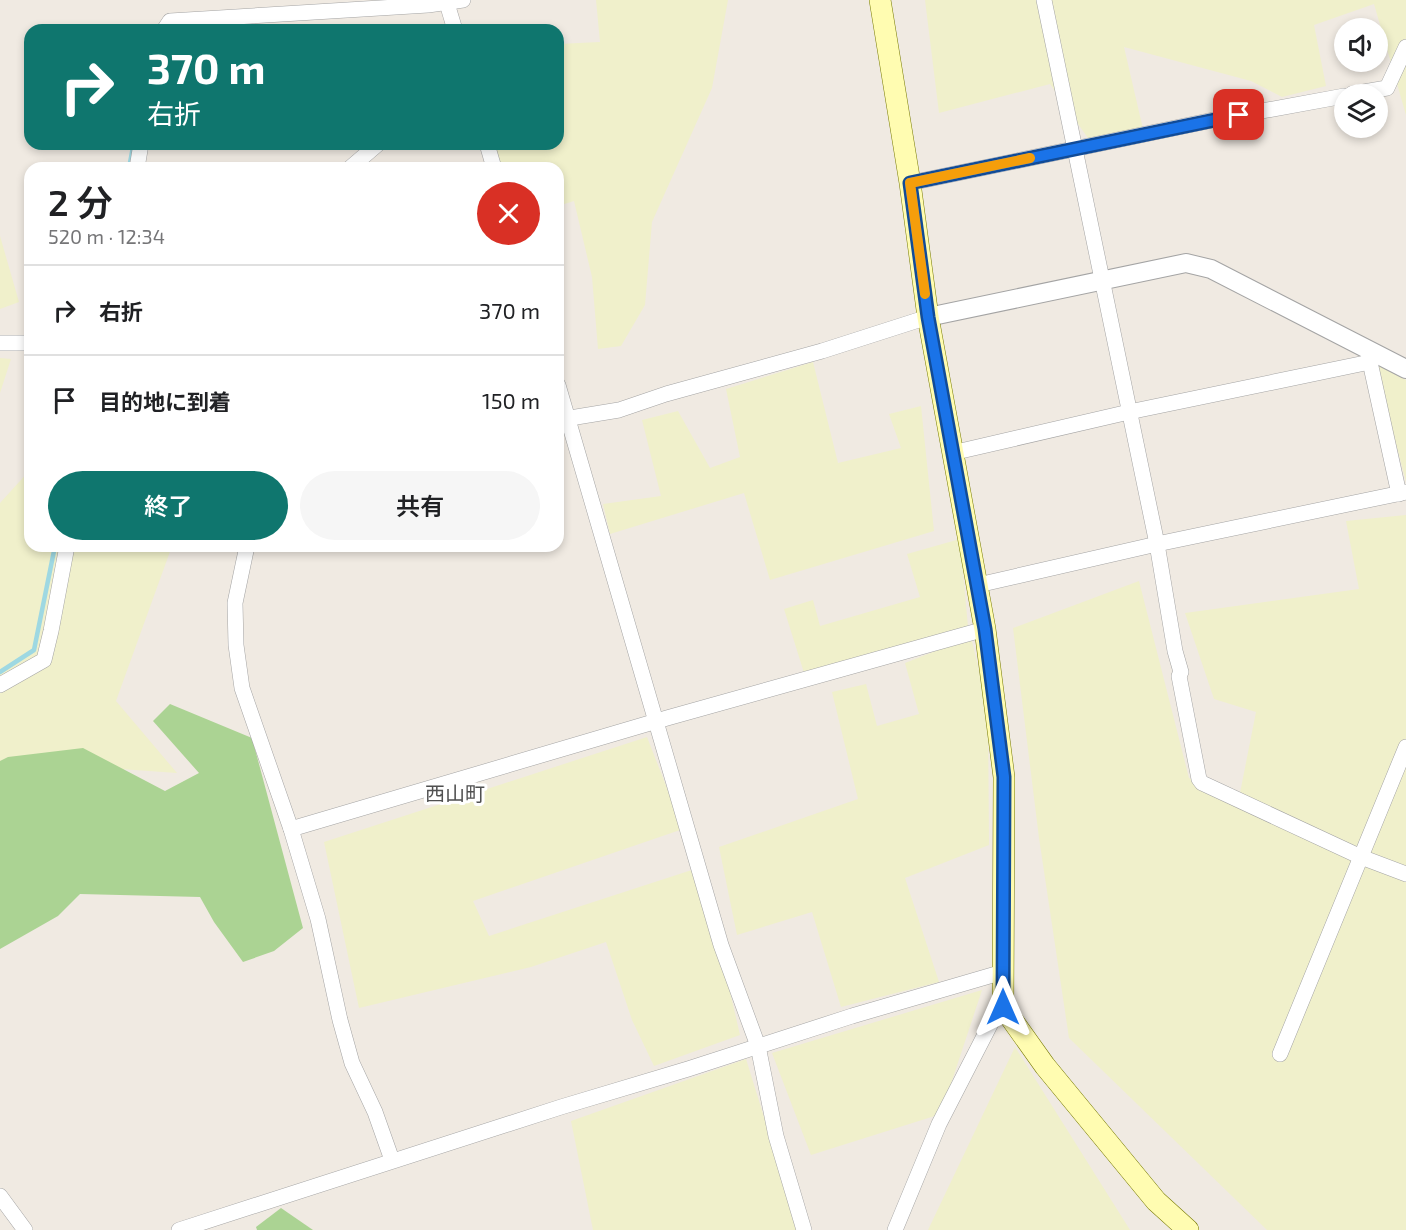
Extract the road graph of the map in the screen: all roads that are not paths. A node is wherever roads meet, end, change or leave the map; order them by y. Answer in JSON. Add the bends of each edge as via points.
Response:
{"nodes":[{"id":1,"x":463,"y":0,"type":"edge"},
{"id":2,"x":880,"y":0,"type":"edge"},
{"id":3,"x":1044,"y":0,"type":"edge"},
{"id":4,"x":446,"y":1,"type":"edge"},
{"id":5,"x":169,"y":24,"type":"edge"},
{"id":6,"x":453,"y":24,"type":"edge"},
{"id":7,"x":1406,"y":47,"type":"edge"},
{"id":8,"x":1388,"y":86,"type":"edge"},
{"id":9,"x":1334,"y":98,"type":"edge"},
{"id":10,"x":1075,"y":149,"type":"junction"},
{"id":11,"x":371,"y":150,"type":"edge"},
{"id":12,"x":357,"y":162,"type":"edge"},
{"id":13,"x":910,"y":183,"type":"junction"},
{"id":14,"x":1101,"y":280,"type":"junction"},
{"id":15,"x":928,"y":317,"type":"junction"},
{"id":16,"x":0,"y":343,"type":"edge"},
{"id":17,"x":24,"y":344,"type":"edge"},
{"id":18,"x":1369,"y":355,"type":"junction"},
{"id":19,"x":1406,"y":369,"type":"edge"},
{"id":20,"x":1129,"y":412,"type":"junction"},
{"id":21,"x":564,"y":420,"type":"edge"},
{"id":22,"x":564,"y":422,"type":"edge"},
{"id":23,"x":952,"y":453,"type":"junction"},
{"id":24,"x":1402,"y":493,"type":"edge"},
{"id":25,"x":1157,"y":543,"type":"junction"},
{"id":26,"x":66,"y":552,"type":"edge"},
{"id":27,"x":246,"y":552,"type":"edge"},
{"id":28,"x":978,"y":585,"type":"junction"},
{"id":29,"x":985,"y":629,"type":"junction"},
{"id":30,"x":0,"y":685,"type":"edge"},
{"id":31,"x":656,"y":722,"type":"junction"},
{"id":32,"x":1406,"y":747,"type":"edge"},
{"id":33,"x":291,"y":829,"type":"junction"},
{"id":34,"x":1361,"y":856,"type":"junction"},
{"id":35,"x":1406,"y":874,"type":"edge"},
{"id":36,"x":1003,"y":972,"type":"junction"},
{"id":37,"x":1003,"y":1007,"type":"junction"},
{"id":38,"x":758,"y":1046,"type":"junction"},
{"id":39,"x":1280,"y":1054,"type":"dead end"},
{"id":40,"x":392,"y":1160,"type":"junction"},
{"id":41,"x":0,"y":1196,"type":"edge"},
{"id":42,"x":231,"y":1214,"type":"junction"},
{"id":43,"x":26,"y":1230,"type":"edge"},
{"id":44,"x":179,"y":1230,"type":"edge"},
{"id":45,"x":235,"y":1230,"type":"edge"},
{"id":46,"x":804,"y":1230,"type":"edge"},
{"id":47,"x":896,"y":1230,"type":"edge"},
{"id":48,"x":1188,"y":1230,"type":"edge"}],
"edges":[{"from":1,"to":4,"type":"street"},
{"from":2,"to":13,"type":"main road"},
{"from":3,"to":10,"type":"street"},
{"from":4,"to":5,"type":"street"},
{"from":4,"to":6,"type":"street"},
{"from":7,"to":8,"type":"street"},
{"from":9,"to":10,"type":"street"},
{"from":10,"to":13,"type":"street"},
{"from":10,"to":14,"type":"street"},
{"from":11,"to":12,"type":"street"},
{"from":13,"to":15,"type":"main road"},
{"from":14,"to":15,"type":"street"},
{"from":14,"to":18,"type":"street","via":[[1186,263],[1211,269]]},
{"from":14,"to":20,"type":"street"},
{"from":15,"to":21,"type":"street","via":[[619,410]]},
{"from":15,"to":23,"type":"main road"},
{"from":16,"to":17,"type":"street"},
{"from":18,"to":19,"type":"street"},
{"from":18,"to":20,"type":"street"},
{"from":18,"to":24,"type":"street"},
{"from":20,"to":23,"type":"street"},
{"from":20,"to":25,"type":"street"},
{"from":22,"to":31,"type":"street","via":[[579,460]]},
{"from":23,"to":28,"type":"main road"},
{"from":24,"to":25,"type":"street"},
{"from":25,"to":28,"type":"street"},
{"from":25,"to":34,"type":"street","via":[[1199,779]]},
{"from":26,"to":30,"type":"street","via":[[44,660]]},
{"from":27,"to":33,"type":"street","via":[[235,603],[242,688]]},
{"from":28,"to":29,"type":"main road"},
{"from":29,"to":31,"type":"street"},
{"from":29,"to":36,"type":"main road","via":[[1004,777]]},
{"from":31,"to":33,"type":"street"},
{"from":31,"to":38,"type":"street","via":[[721,945]]},
{"from":32,"to":34,"type":"street"},
{"from":33,"to":40,"type":"street","via":[[318,919],[352,1063]]},
{"from":34,"to":35,"type":"street"},
{"from":34,"to":39,"type":"street"},
{"from":36,"to":37,"type":"main road"},
{"from":36,"to":38,"type":"street"},
{"from":37,"to":47,"type":"street","via":[[939,1124]]},
{"from":37,"to":48,"type":"main road","via":[[1045,1066],[1149,1192]]},
{"from":38,"to":40,"type":"street"},
{"from":38,"to":46,"type":"street","via":[[776,1136]]},
{"from":40,"to":42,"type":"street"},
{"from":41,"to":43,"type":"street"},
{"from":42,"to":44,"type":"street"},
{"from":42,"to":45,"type":"street"}]}
